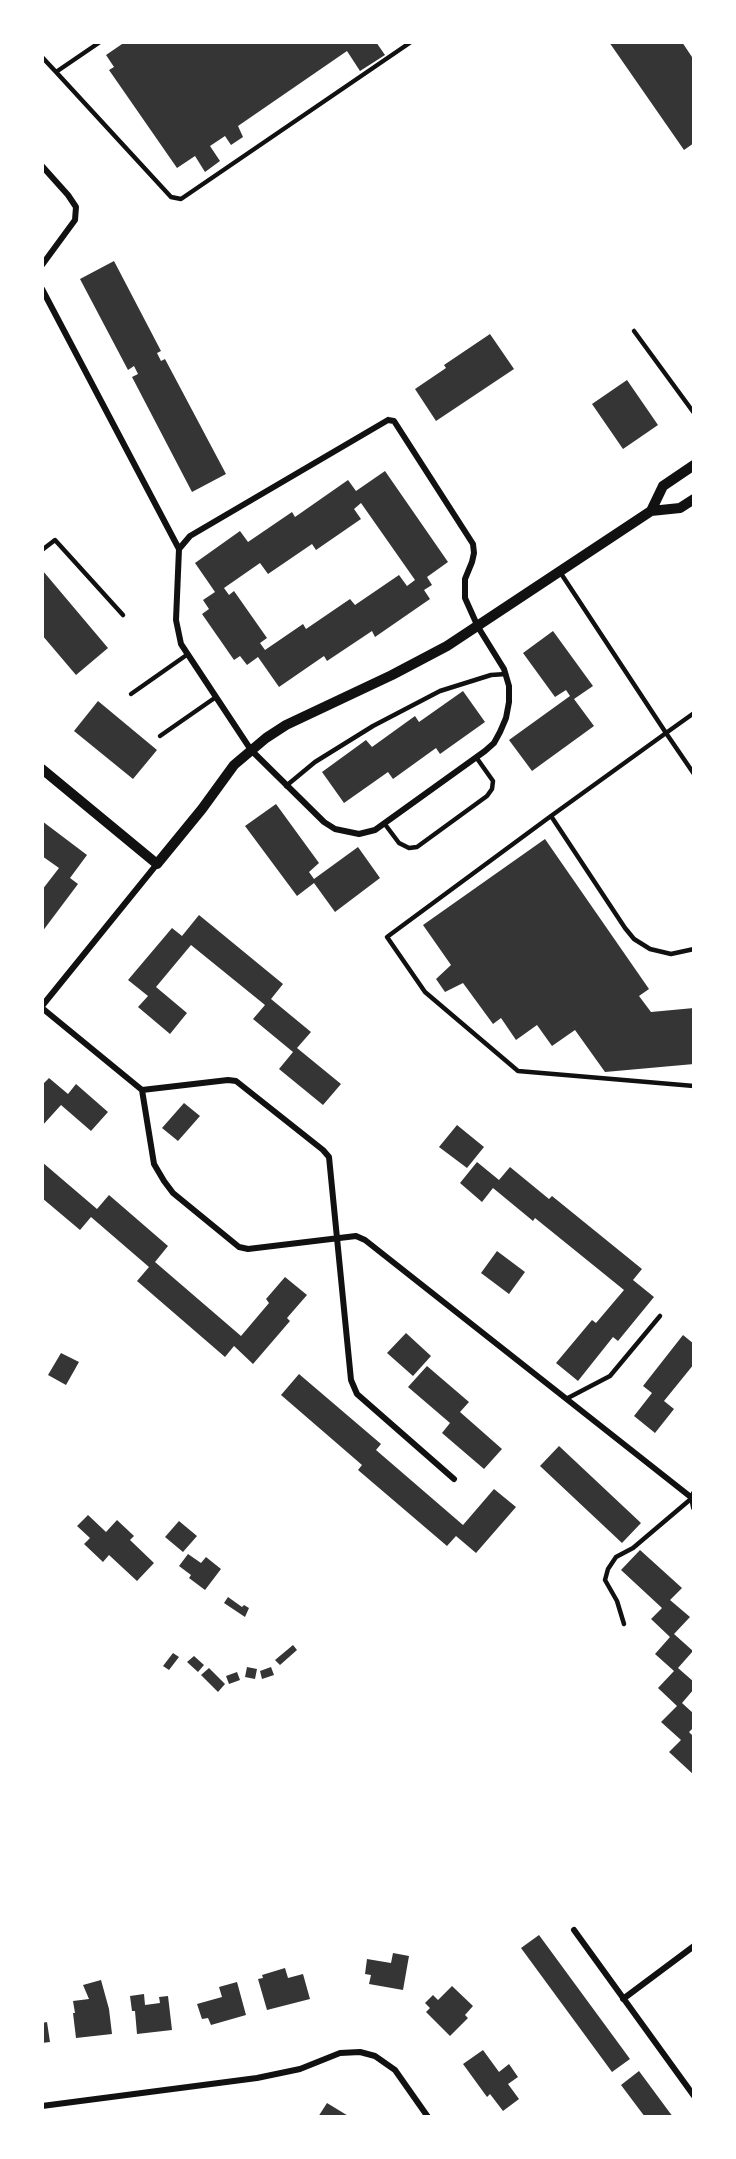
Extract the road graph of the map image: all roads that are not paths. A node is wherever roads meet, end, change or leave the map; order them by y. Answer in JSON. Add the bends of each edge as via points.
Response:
{"nodes":[{"id":1,"x":411,"y":42,"type":"edge"},
{"id":2,"x":97,"y":43,"type":"edge"},
{"id":3,"x":42,"y":57,"type":"edge"},
{"id":4,"x":56,"y":72,"type":"junction"},
{"id":5,"x":42,"y":166,"type":"edge"},
{"id":6,"x":42,"y":266,"type":"edge"},
{"id":7,"x":42,"y":289,"type":"edge"},
{"id":8,"x":634,"y":331,"type":"dead end"},
{"id":9,"x":694,"y":412,"type":"edge"},
{"id":10,"x":694,"y":465,"type":"edge"},
{"id":11,"x":694,"y":499,"type":"edge"},
{"id":12,"x":651,"y":511,"type":"junction"},
{"id":13,"x":179,"y":549,"type":"junction"},
{"id":14,"x":42,"y":550,"type":"edge"},
{"id":15,"x":560,"y":572,"type":"junction"},
{"id":16,"x":123,"y":615,"type":"dead end"},
{"id":17,"x":478,"y":627,"type":"junction"},
{"id":18,"x":188,"y":654,"type":"junction"},
{"id":19,"x":506,"y":674,"type":"junction"},
{"id":20,"x":131,"y":694,"type":"dead end"},
{"id":21,"x":216,"y":697,"type":"junction"},
{"id":22,"x":694,"y":713,"type":"edge"},
{"id":23,"x":666,"y":733,"type":"junction"},
{"id":24,"x":160,"y":736,"type":"dead end"},
{"id":25,"x":251,"y":750,"type":"junction"},
{"id":26,"x":476,"y":758,"type":"junction"},
{"id":27,"x":42,"y":769,"type":"edge"},
{"id":28,"x":694,"y":774,"type":"edge"},
{"id":29,"x":286,"y":786,"type":"junction"},
{"id":30,"x":551,"y":816,"type":"junction"},
{"id":31,"x":384,"y":823,"type":"junction"},
{"id":32,"x":158,"y":864,"type":"junction"},
{"id":33,"x":694,"y":949,"type":"edge"},
{"id":34,"x":42,"y":1007,"type":"edge"},
{"id":35,"x":694,"y":1086,"type":"edge"},
{"id":36,"x":142,"y":1090,"type":"junction"},
{"id":37,"x":338,"y":1238,"type":"junction"},
{"id":38,"x":660,"y":1316,"type":"dead end"},
{"id":39,"x":566,"y":1398,"type":"junction"},
{"id":40,"x":454,"y":1479,"type":"dead end"},
{"id":41,"x":693,"y":1496,"type":"edge"},
{"id":42,"x":694,"y":1508,"type":"edge"},
{"id":43,"x":624,"y":1624,"type":"dead end"},
{"id":44,"x":574,"y":1930,"type":"dead end"},
{"id":45,"x":694,"y":1946,"type":"edge"},
{"id":46,"x":623,"y":1999,"type":"junction"},
{"id":47,"x":694,"y":2096,"type":"edge"},
{"id":48,"x":42,"y":2106,"type":"edge"},
{"id":49,"x":428,"y":2117,"type":"edge"}],
"edges":[{"from":1,"to":4,"type":"lane","via":[[181,199],[171,197]]},
{"from":2,"to":4,"type":"lane"},
{"from":3,"to":4,"type":"lane"},
{"from":5,"to":6,"type":"street","via":[[76,207],[75,220]]},
{"from":7,"to":13,"type":"street"},
{"from":8,"to":9,"type":"lane"},
{"from":10,"to":12,"type":"street","via":[[663,486]]},
{"from":11,"to":12,"type":"street","via":[[680,508]]},
{"from":12,"to":15,"type":"street"},
{"from":13,"to":17,"type":"street","via":[[190,536],[388,420],[394,421],[473,544],[464,588]]},
{"from":13,"to":18,"type":"street","via":[[176,620],[181,644]]},
{"from":14,"to":16,"type":"lane","via":[[55,540]]},
{"from":15,"to":17,"type":"street"},
{"from":15,"to":23,"type":"lane"},
{"from":17,"to":19,"type":"street"},
{"from":17,"to":25,"type":"street","via":[[392,675],[286,725]]},
{"from":18,"to":20,"type":"lane"},
{"from":18,"to":21,"type":"street"},
{"from":19,"to":26,"type":"street","via":[[506,718],[494,743]]},
{"from":19,"to":29,"type":"lane","via":[[440,691],[373,726],[315,762]]},
{"from":21,"to":24,"type":"lane"},
{"from":21,"to":25,"type":"street"},
{"from":22,"to":23,"type":"lane"},
{"from":23,"to":28,"type":"lane"},
{"from":23,"to":30,"type":"lane"},
{"from":25,"to":29,"type":"street"},
{"from":25,"to":32,"type":"street","via":[[234,765]]},
{"from":26,"to":31,"type":"street"},
{"from":26,"to":31,"type":"lane","via":[[492,781],[492,789],[417,847],[399,843]]},
{"from":27,"to":32,"type":"street"},
{"from":29,"to":31,"type":"street","via":[[335,829],[359,834]]},
{"from":30,"to":33,"type":"lane","via":[[634,939],[650,949],[671,954]]},
{"from":30,"to":35,"type":"lane","via":[[387,937],[425,992],[518,1071]]},
{"from":32,"to":34,"type":"street"},
{"from":34,"to":36,"type":"street"},
{"from":36,"to":37,"type":"street","via":[[154,1164],[164,1181],[173,1193],[239,1247]]},
{"from":36,"to":37,"type":"street","via":[[228,1080],[241,1084],[329,1157]]},
{"from":37,"to":39,"type":"street","via":[[356,1236],[365,1240]]},
{"from":37,"to":40,"type":"street","via":[[351,1380],[357,1394]]},
{"from":38,"to":39,"type":"lane","via":[[610,1376]]},
{"from":39,"to":41,"type":"street"},
{"from":41,"to":42,"type":"street"},
{"from":41,"to":43,"type":"lane","via":[[633,1548],[616,1557],[608,1569],[605,1581]]},
{"from":44,"to":46,"type":"street"},
{"from":45,"to":46,"type":"street"},
{"from":46,"to":47,"type":"street"},
{"from":48,"to":49,"type":"street","via":[[257,2078],[300,2069],[340,2053],[360,2052],[375,2056],[395,2070]]}]}
